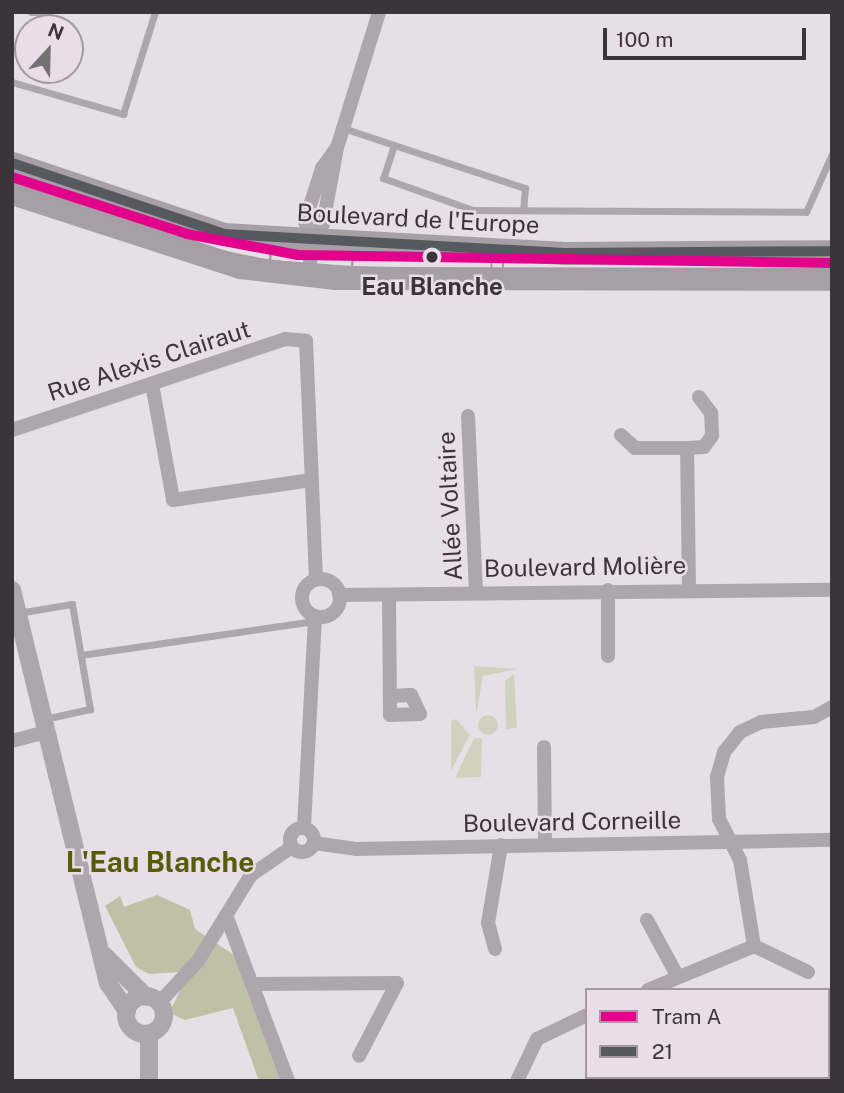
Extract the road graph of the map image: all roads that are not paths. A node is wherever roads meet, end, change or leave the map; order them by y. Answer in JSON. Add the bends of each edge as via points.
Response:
{"nodes":[{"id":1,"x":31,"y":12,"type":"edge"},
{"id":2,"x":49,"y":12,"type":"edge"},
{"id":3,"x":155,"y":12,"type":"edge"},
{"id":4,"x":380,"y":12,"type":"edge"},
{"id":5,"x":12,"y":82,"type":"edge"},
{"id":6,"x":343,"y":128,"type":"junction"},
{"id":7,"x":394,"y":145,"type":"junction"},
{"id":8,"x":832,"y":154,"type":"edge"},
{"id":9,"x":12,"y":163,"type":"edge"},
{"id":10,"x":12,"y":193,"type":"edge"},
{"id":11,"x":523,"y":210,"type":"junction"},
{"id":12,"x":312,"y":239,"type":"junction"},
{"id":13,"x":832,"y":251,"type":"edge"},
{"id":14,"x":309,"y":275,"type":"junction"},
{"id":15,"x":832,"y":279,"type":"edge"},
{"id":16,"x":152,"y":384,"type":"junction"},
{"id":17,"x":699,"y":397,"type":"dead end"},
{"id":18,"x":468,"y":416,"type":"dead end"},
{"id":19,"x":12,"y":430,"type":"edge"},
{"id":20,"x":621,"y":435,"type":"dead end"},
{"id":21,"x":687,"y":448,"type":"junction"},
{"id":22,"x":312,"y":481,"type":"junction"},
{"id":23,"x":316,"y":579,"type":"junction"},
{"id":24,"x":689,"y":587,"type":"junction"},
{"id":25,"x":12,"y":590,"type":"edge"},
{"id":26,"x":608,"y":590,"type":"junction"},
{"id":27,"x":832,"y":590,"type":"edge"},
{"id":28,"x":476,"y":593,"type":"junction"},
{"id":29,"x":339,"y":595,"type":"junction"},
{"id":30,"x":389,"y":595,"type":"junction"},
{"id":31,"x":17,"y":613,"type":"junction"},
{"id":32,"x":315,"y":618,"type":"junction"},
{"id":33,"x":81,"y":655,"type":"junction"},
{"id":34,"x":608,"y":656,"type":"dead end"},
{"id":35,"x":390,"y":696,"type":"dead end"},
{"id":36,"x":832,"y":707,"type":"edge"},
{"id":37,"x":41,"y":726,"type":"junction"},
{"id":38,"x":12,"y":741,"type":"edge"},
{"id":39,"x":544,"y":747,"type":"dead end"},
{"id":40,"x":304,"y":827,"type":"junction"},
{"id":41,"x":832,"y":840,"type":"edge"},
{"id":42,"x":730,"y":842,"type":"junction"},
{"id":43,"x":314,"y":843,"type":"junction"},
{"id":44,"x":545,"y":844,"type":"junction"},
{"id":45,"x":501,"y":845,"type":"junction"},
{"id":46,"x":292,"y":847,"type":"junction"},
{"id":47,"x":226,"y":915,"type":"junction"},
{"id":48,"x":647,"y":920,"type":"dead end"},
{"id":49,"x":754,"y":946,"type":"junction"},
{"id":50,"x":495,"y":949,"type":"dead end"},
{"id":51,"x":104,"y":955,"type":"junction"},
{"id":52,"x":808,"y":972,"type":"dead end"},
{"id":53,"x":678,"y":977,"type":"junction"},
{"id":54,"x":253,"y":984,"type":"junction"},
{"id":55,"x":653,"y":988,"type":"edge"},
{"id":56,"x":152,"y":1000,"type":"junction"},
{"id":57,"x":127,"y":1011,"type":"junction"},
{"id":58,"x":585,"y":1016,"type":"edge"},
{"id":59,"x":149,"y":1034,"type":"junction"},
{"id":60,"x":359,"y":1056,"type":"dead end"},
{"id":61,"x":149,"y":1081,"type":"edge"},
{"id":62,"x":288,"y":1081,"type":"edge"},
{"id":63,"x":517,"y":1081,"type":"edge"}],
"edges":[{"from":1,"to":2,"type":"lane"},
{"from":3,"to":5,"type":"lane","via":[[123,114]]},
{"from":4,"to":6,"type":"street"},
{"from":6,"to":7,"type":"lane"},
{"from":6,"to":12,"type":"street","via":[[337,148],[322,168],[305,222]]},
{"from":7,"to":11,"type":"lane","via":[[525,188]]},
{"from":7,"to":11,"type":"lane","via":[[383,178],[473,210]]},
{"from":8,"to":11,"type":"lane","via":[[806,212]]},
{"from":9,"to":12,"type":"main road","name":"Boulevard de l'Europe","via":[[224,234]]},
{"from":10,"to":14,"type":"main road","name":"Boulevard de l'Europe","via":[[240,267]]},
{"from":12,"to":13,"type":"main road","name":"Boulevard de l'Europe","via":[[575,254]]},
{"from":12,"to":14,"type":"street"},
{"from":14,"to":15,"type":"main road","name":"Boulevard de l'Europe"},
{"from":16,"to":19,"type":"street","name":"Rue Alexis Clairaut"},
{"from":16,"to":22,"type":"street","via":[[173,500]]},
{"from":16,"to":22,"type":"street","name":"Rue Alexis Clairaut","via":[[300,338],[310,347]]},
{"from":17,"to":21,"type":"street","via":[[711,413],[712,442]]},
{"from":18,"to":28,"type":"street","name":"Allée Voltaire"},
{"from":20,"to":21,"type":"street","via":[[635,448]]},
{"from":21,"to":24,"type":"street"},
{"from":22,"to":23,"type":"street"},
{"from":23,"to":29,"type":"street","via":[[333,584]]},
{"from":23,"to":32,"type":"street","via":[[302,597]]},
{"from":24,"to":26,"type":"street","name":"Boulevard Molière"},
{"from":24,"to":27,"type":"street","name":"Boulevard Molière"},
{"from":25,"to":31,"type":"street"},
{"from":26,"to":28,"type":"street","name":"Boulevard Molière"},
{"from":26,"to":34,"type":"street"},
{"from":28,"to":30,"type":"street","name":"Boulevard Molière"},
{"from":29,"to":30,"type":"street","name":"Boulevard Molière"},
{"from":29,"to":32,"type":"street","via":[[333,612]]},
{"from":30,"to":35,"type":"street"},
{"from":31,"to":33,"type":"lane","via":[[72,604]]},
{"from":31,"to":37,"type":"street"},
{"from":32,"to":33,"type":"lane"},
{"from":32,"to":40,"type":"street"},
{"from":33,"to":37,"type":"lane","via":[[90,709]]},
{"from":36,"to":42,"type":"street","via":[[814,717],[761,722],[740,732],[724,752],[717,777],[719,819]]},
{"from":37,"to":38,"type":"street"},
{"from":37,"to":51,"type":"street"},
{"from":39,"to":44,"type":"street"},
{"from":40,"to":43,"type":"street"},
{"from":40,"to":46,"type":"street","via":[[293,831]]},
{"from":41,"to":42,"type":"street","name":"Boulevard Corneille"},
{"from":42,"to":44,"type":"street","name":"Boulevard Corneille"},
{"from":42,"to":49,"type":"street","via":[[749,893]]},
{"from":43,"to":45,"type":"street","name":"Boulevard Corneille","via":[[356,849]]},
{"from":43,"to":46,"type":"street","name":"Boulevard Corneille","via":[[304,852]]},
{"from":44,"to":45,"type":"street","name":"Boulevard Corneille"},
{"from":45,"to":50,"type":"street","via":[[488,923]]},
{"from":46,"to":47,"type":"street","via":[[251,875]]},
{"from":47,"to":54,"type":"street"},
{"from":47,"to":56,"type":"street","via":[[198,961]]},
{"from":48,"to":53,"type":"street"},
{"from":49,"to":52,"type":"street"},
{"from":49,"to":53,"type":"street"},
{"from":51,"to":56,"type":"street"},
{"from":51,"to":57,"type":"street","via":[[112,994]]},
{"from":53,"to":55,"type":"street"},
{"from":54,"to":60,"type":"street","via":[[397,983]]},
{"from":54,"to":62,"type":"street"},
{"from":56,"to":57,"type":"street"},
{"from":56,"to":59,"type":"street","via":[[163,1021]]},
{"from":57,"to":59,"type":"street","via":[[131,1027]]},
{"from":58,"to":63,"type":"street","via":[[537,1039]]},
{"from":59,"to":61,"type":"street"}]}
